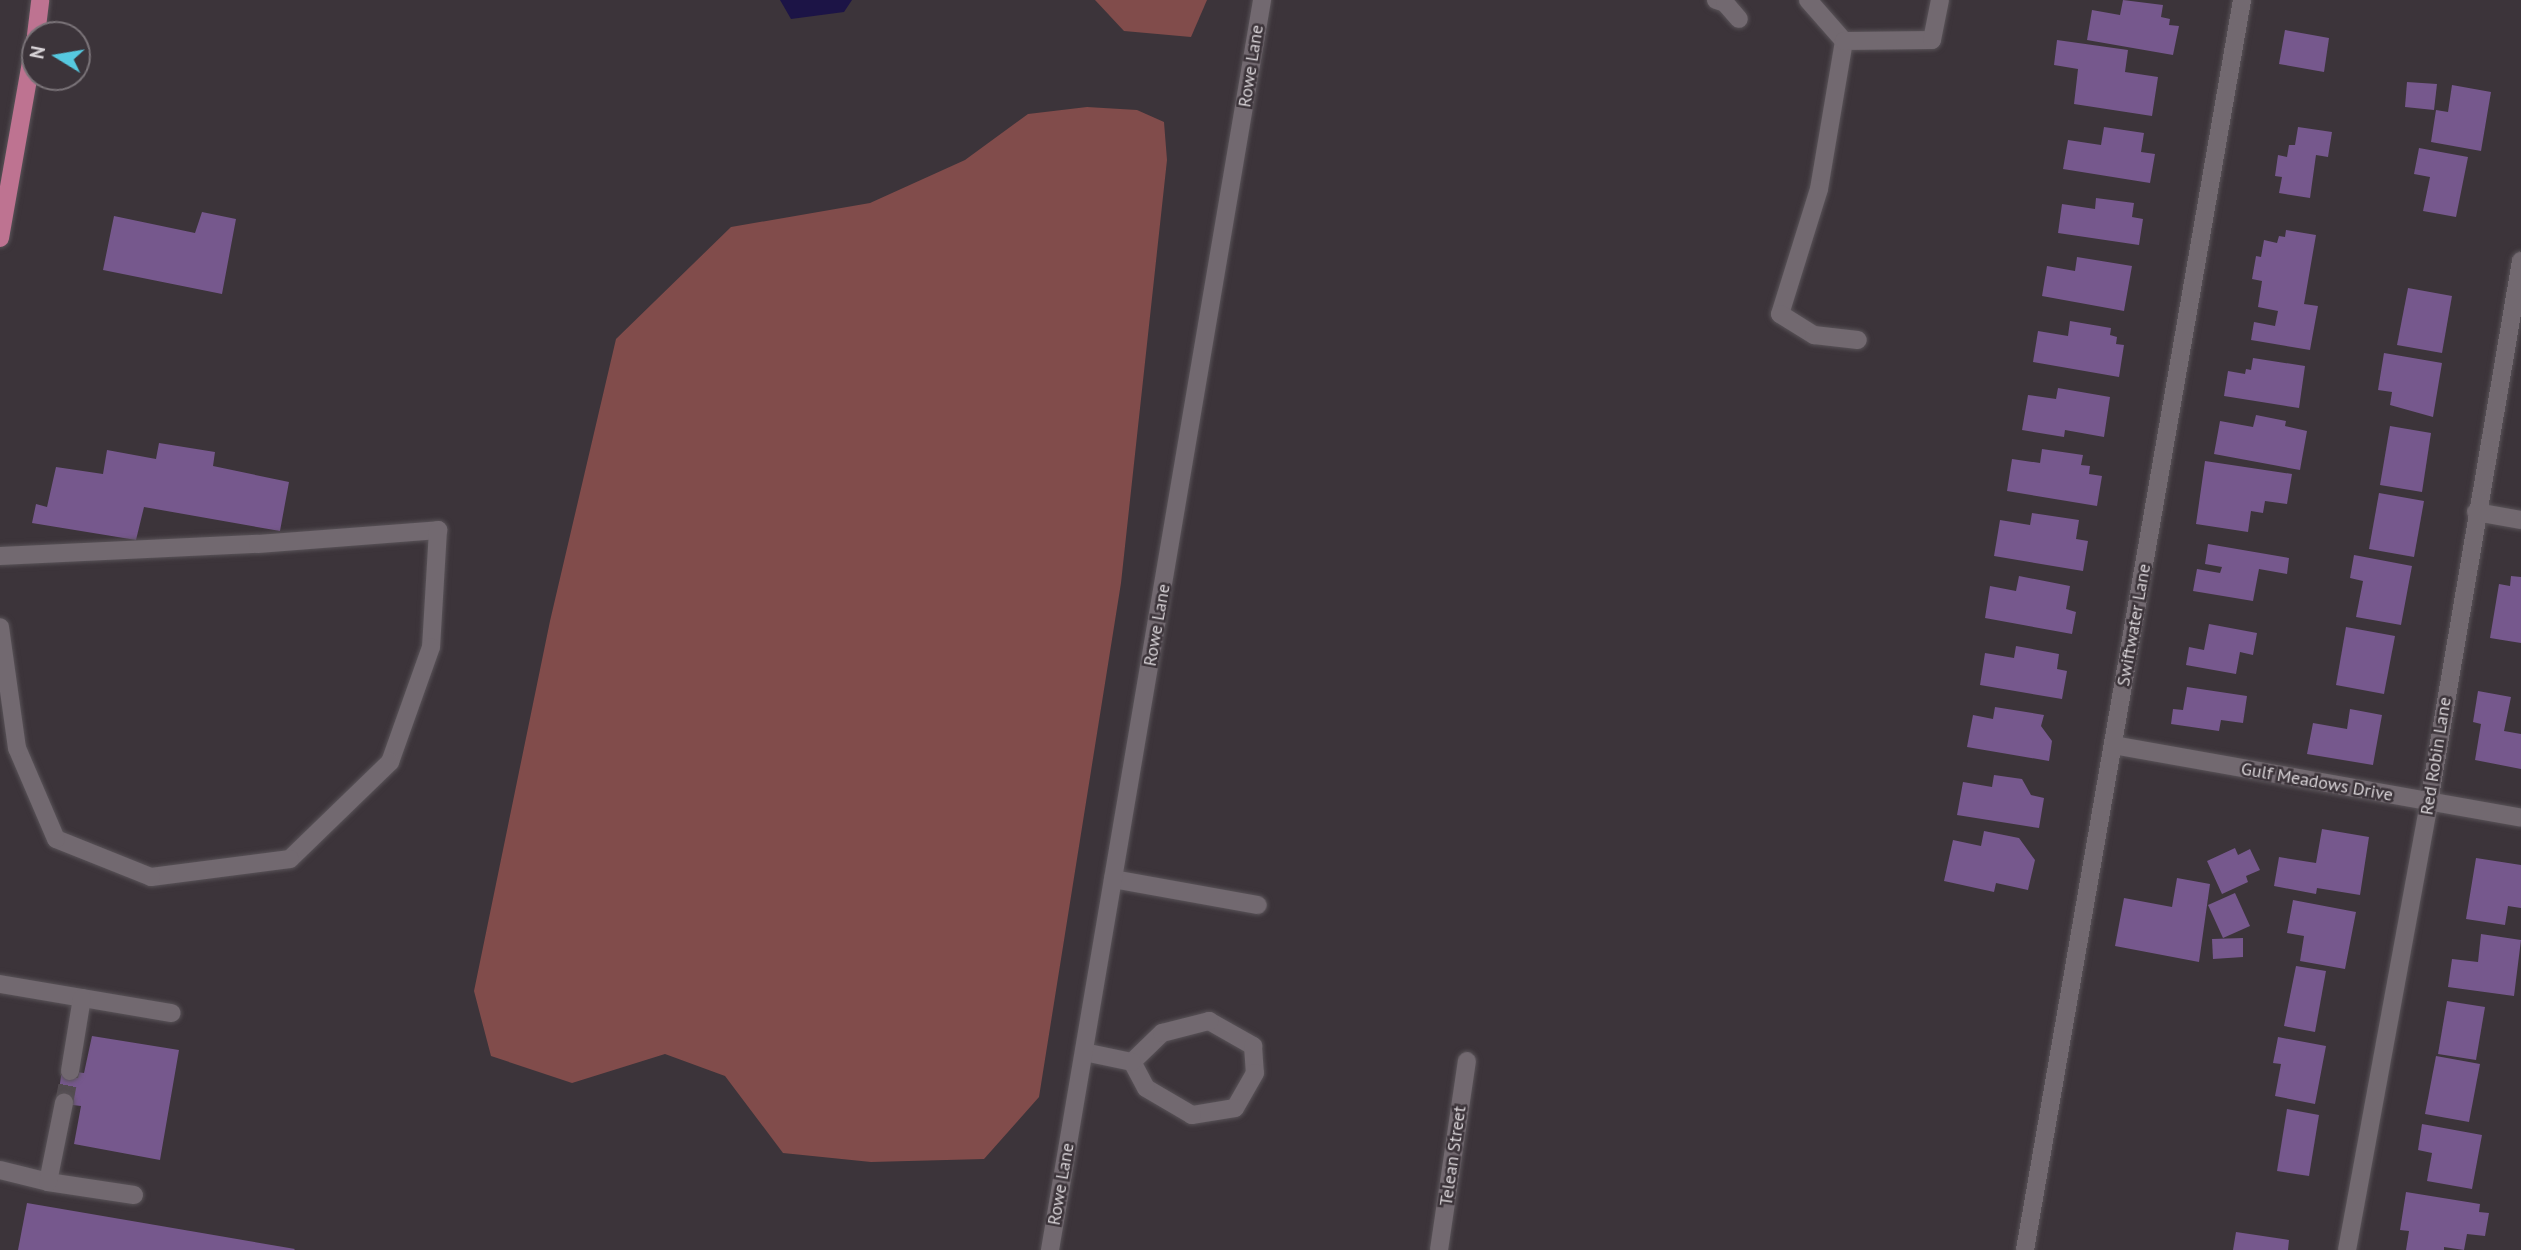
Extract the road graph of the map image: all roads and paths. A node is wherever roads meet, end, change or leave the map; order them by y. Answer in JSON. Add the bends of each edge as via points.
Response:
{"nodes":[{"id":1,"x":40,"y":0,"type":"edge"},
{"id":2,"x":1262,"y":0,"type":"edge"},
{"id":3,"x":1716,"y":0,"type":"edge"},
{"id":4,"x":1808,"y":0,"type":"edge"},
{"id":5,"x":1940,"y":0,"type":"edge"},
{"id":6,"x":2242,"y":0,"type":"edge"},
{"id":7,"x":1739,"y":19,"type":"dead end"},
{"id":8,"x":37,"y":21,"type":"edge"},
{"id":9,"x":1844,"y":41,"type":"junction"},
{"id":10,"x":26,"y":91,"type":"edge"},
{"id":11,"x":0,"y":238,"type":"edge"},
{"id":12,"x":2521,"y":261,"type":"edge"},
{"id":13,"x":1858,"y":340,"type":"dead end"},
{"id":14,"x":2476,"y":512,"type":"junction"},
{"id":15,"x":2521,"y":520,"type":"edge"},
{"id":16,"x":0,"y":556,"type":"edge"},
{"id":17,"x":0,"y":627,"type":"edge"},
{"id":18,"x":2113,"y":745,"type":"junction"},
{"id":19,"x":2429,"y":802,"type":"junction"},
{"id":20,"x":2521,"y":818,"type":"edge"},
{"id":21,"x":1113,"y":879,"type":"junction"},
{"id":22,"x":1258,"y":905,"type":"dead end"},
{"id":23,"x":0,"y":984,"type":"edge"},
{"id":24,"x":82,"y":998,"type":"junction"},
{"id":25,"x":172,"y":1013,"type":"dead end"},
{"id":26,"x":1084,"y":1052,"type":"junction"},
{"id":27,"x":1467,"y":1061,"type":"dead end"},
{"id":28,"x":1132,"y":1062,"type":"junction"},
{"id":29,"x":70,"y":1071,"type":"tunnel mouth"},
{"id":30,"x":64,"y":1104,"type":"tunnel mouth"},
{"id":31,"x":0,"y":1170,"type":"edge"},
{"id":32,"x":48,"y":1182,"type":"junction"},
{"id":33,"x":134,"y":1195,"type":"dead end"},
{"id":34,"x":1050,"y":1250,"type":"edge"},
{"id":35,"x":1439,"y":1250,"type":"edge"},
{"id":36,"x":2025,"y":1250,"type":"edge"},
{"id":37,"x":2347,"y":1250,"type":"edge"}],
"edges":[{"from":1,"to":8,"type":"main road"},
{"from":2,"to":21,"type":"street","name":"Rowe Lane"},
{"from":3,"to":7,"type":"street"},
{"from":4,"to":9,"type":"street"},
{"from":5,"to":9,"type":"street","via":[[1933,40]]},
{"from":6,"to":18,"type":"street","name":"Swiftwater Lane"},
{"from":9,"to":13,"type":"street","via":[[1819,189],[1780,314],[1814,335]]},
{"from":10,"to":11,"type":"main road"},
{"from":12,"to":14,"type":"street","name":"Red Robin Lane"},
{"from":14,"to":15,"type":"street"},
{"from":14,"to":19,"type":"street","name":"Red Robin Lane"},
{"from":16,"to":17,"type":"street","via":[[438,530],[431,647],[390,762],[290,859],[151,877],[56,839],[17,748]]},
{"from":18,"to":19,"type":"street","name":"Gulf Meadows Drive"},
{"from":18,"to":36,"type":"street","name":"Swiftwater Lane"},
{"from":19,"to":20,"type":"street","name":"Gulf Meadows Drive"},
{"from":19,"to":37,"type":"street","name":"Red Robin Lane"},
{"from":21,"to":22,"type":"street"},
{"from":21,"to":26,"type":"street","name":"Rowe Lane"},
{"from":23,"to":24,"type":"street"},
{"from":24,"to":25,"type":"street"},
{"from":24,"to":29,"type":"street"},
{"from":26,"to":28,"type":"street"},
{"from":26,"to":34,"type":"street","name":"Rowe Lane"},
{"from":27,"to":35,"type":"street","name":"Telean Street"},
{"from":28,"to":28,"type":"street","via":[[1146,1088],[1192,1115],[1235,1108],[1255,1073],[1252,1046],[1209,1021],[1162,1033]]},
{"from":30,"to":32,"type":"street"},
{"from":31,"to":32,"type":"street"},
{"from":32,"to":33,"type":"street"}]}
